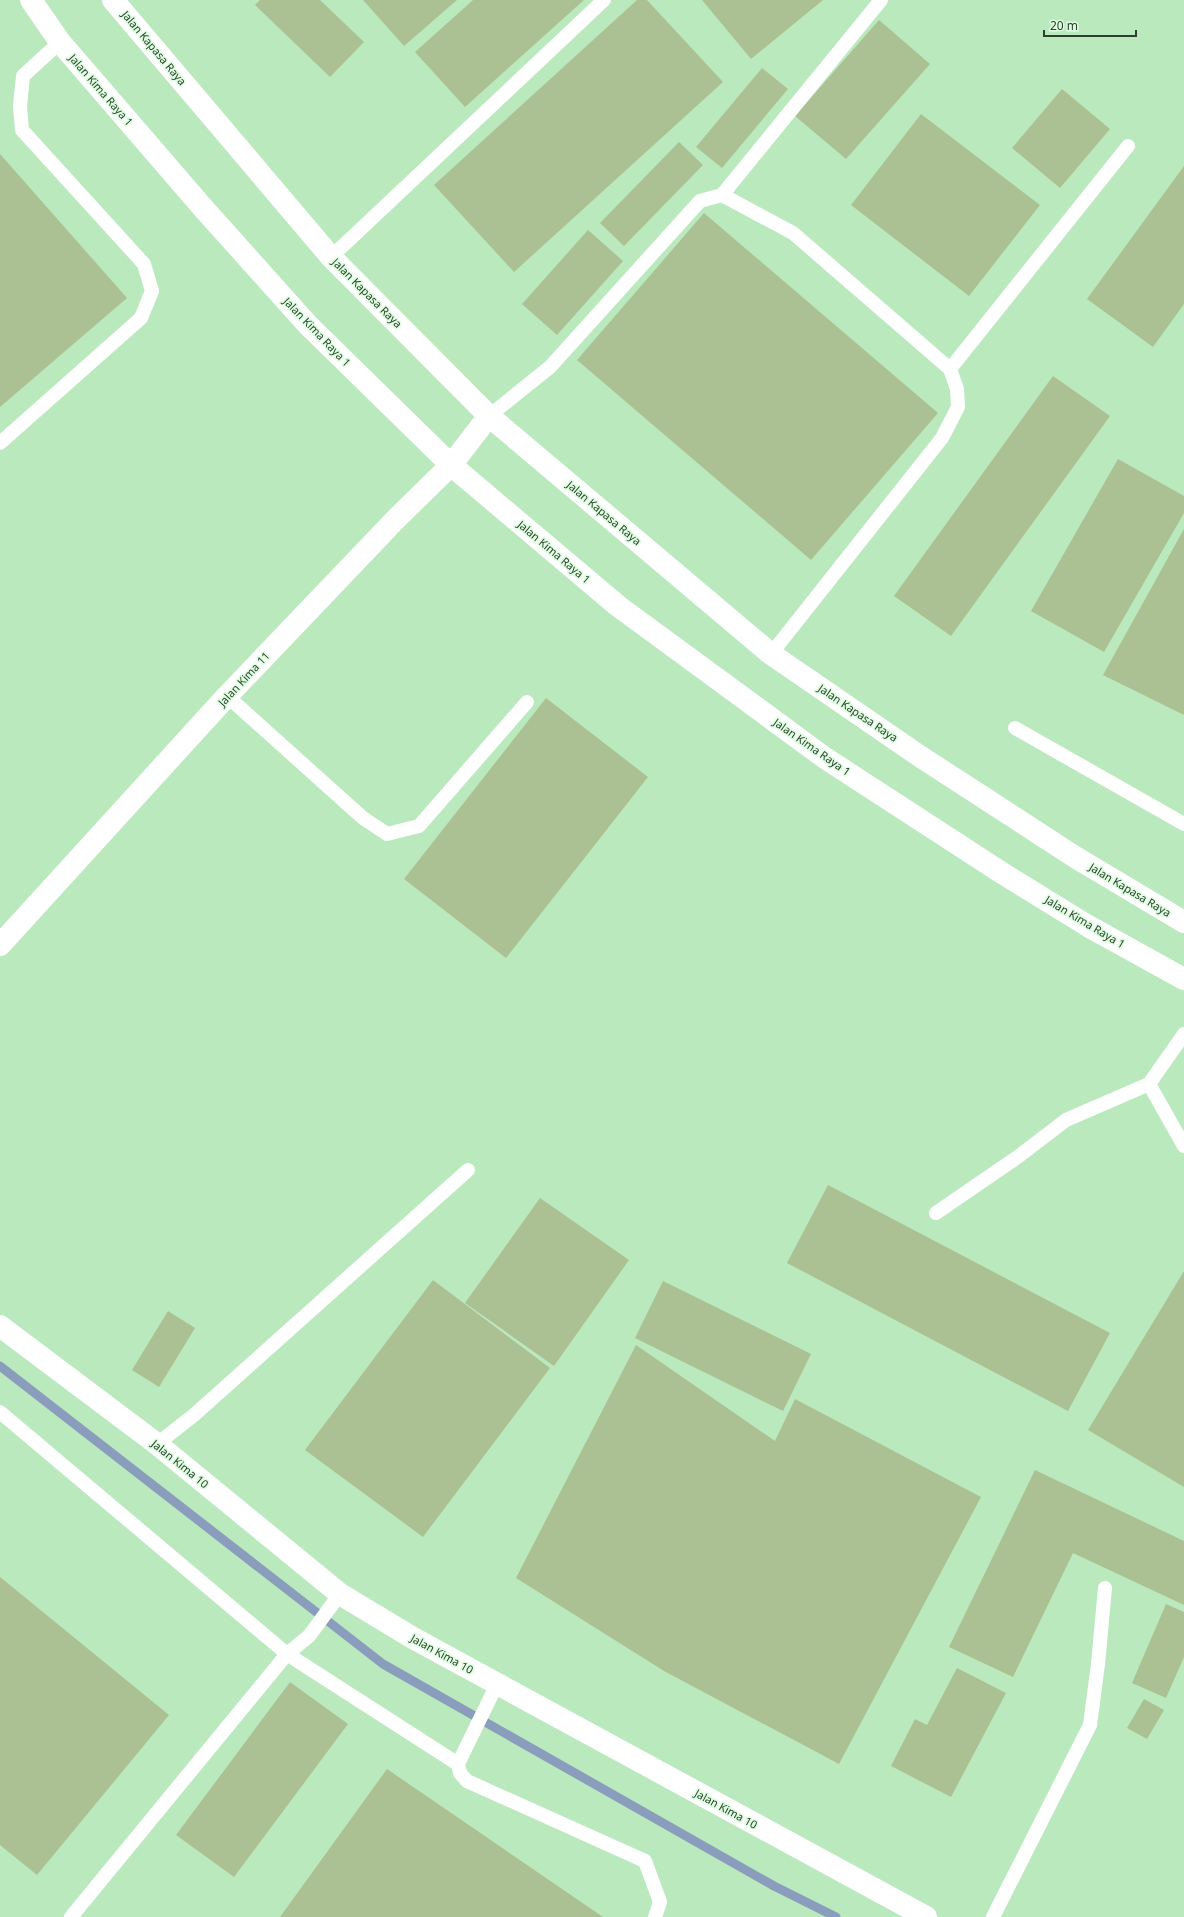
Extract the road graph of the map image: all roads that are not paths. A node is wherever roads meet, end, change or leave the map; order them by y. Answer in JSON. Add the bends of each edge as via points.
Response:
{"nodes":[{"id":1,"x":31,"y":0,"type":"edge"},
{"id":2,"x":113,"y":0,"type":"edge"},
{"id":3,"x":604,"y":0,"type":"edge"},
{"id":4,"x":881,"y":0,"type":"edge"},
{"id":5,"x":60,"y":42,"type":"junction"},
{"id":6,"x":1128,"y":146,"type":"dead end"},
{"id":7,"x":722,"y":195,"type":"junction"},
{"id":8,"x":331,"y":257,"type":"junction"},
{"id":9,"x":950,"y":369,"type":"junction"},
{"id":10,"x":489,"y":416,"type":"junction"},
{"id":11,"x":0,"y":443,"type":"edge"},
{"id":12,"x":451,"y":465,"type":"junction"},
{"id":13,"x":771,"y":654,"type":"junction"},
{"id":14,"x":228,"y":696,"type":"junction"},
{"id":15,"x":527,"y":702,"type":"dead end"},
{"id":16,"x":1015,"y":728,"type":"dead end"},
{"id":17,"x":1184,"y":824,"type":"edge"},
{"id":18,"x":1184,"y":922,"type":"edge"},
{"id":19,"x":0,"y":945,"type":"edge"},
{"id":20,"x":1184,"y":979,"type":"edge"},
{"id":21,"x":1184,"y":1034,"type":"edge"},
{"id":22,"x":1149,"y":1084,"type":"junction"},
{"id":23,"x":1184,"y":1146,"type":"edge"},
{"id":24,"x":468,"y":1170,"type":"dead end"},
{"id":25,"x":936,"y":1213,"type":"dead end"},
{"id":26,"x":0,"y":1326,"type":"edge"},
{"id":27,"x":0,"y":1412,"type":"edge"},
{"id":28,"x":157,"y":1444,"type":"junction"},
{"id":29,"x":1105,"y":1588,"type":"dead end"},
{"id":30,"x":340,"y":1594,"type":"junction"},
{"id":31,"x":287,"y":1654,"type":"junction"},
{"id":32,"x":497,"y":1684,"type":"junction"},
{"id":33,"x":458,"y":1764,"type":"junction"},
{"id":34,"x":71,"y":1917,"type":"edge"},
{"id":35,"x":655,"y":1917,"type":"edge"},
{"id":36,"x":926,"y":1917,"type":"edge"},
{"id":37,"x":993,"y":1917,"type":"edge"}],
"edges":[{"from":1,"to":5,"type":"main road","name":"Jalan Kima Raya 1"},
{"from":2,"to":8,"type":"main road","name":"Jalan Kapasa Raya"},
{"from":3,"to":8,"type":"lane"},
{"from":4,"to":7,"type":"lane"},
{"from":5,"to":11,"type":"lane","via":[[23,76],[20,106],[22,130],[144,264],[152,292],[141,318]]},
{"from":5,"to":12,"type":"main road","name":"Jalan Kima Raya 1","via":[[204,209],[308,324]]},
{"from":6,"to":9,"type":"lane"},
{"from":7,"to":9,"type":"lane","via":[[793,234]]},
{"from":7,"to":10,"type":"lane","via":[[700,202],[550,367]]},
{"from":8,"to":10,"type":"main road","name":"Jalan Kapasa Raya"},
{"from":9,"to":13,"type":"lane","via":[[957,389],[958,407],[942,438]]},
{"from":10,"to":12,"type":"main road","name":"Jalan Kima 11"},
{"from":10,"to":13,"type":"main road","name":"Jalan Kapasa Raya"},
{"from":12,"to":14,"type":"main road","name":"Jalan Kima 11","via":[[395,520]]},
{"from":12,"to":20,"type":"main road","name":"Jalan Kima Raya 1","via":[[618,606],[825,758],[1002,873],[1082,922]]},
{"from":13,"to":18,"type":"main road","name":"Jalan Kapasa Raya","via":[[921,757],[1075,857]]},
{"from":14,"to":15,"type":"lane","via":[[363,818],[387,834],[419,826]]},
{"from":14,"to":19,"type":"main road","name":"Jalan Kima 11"},
{"from":16,"to":17,"type":"lane"},
{"from":21,"to":22,"type":"lane"},
{"from":22,"to":23,"type":"lane"},
{"from":22,"to":25,"type":"lane","via":[[1066,1120]]},
{"from":24,"to":28,"type":"lane","via":[[200,1410]]},
{"from":26,"to":28,"type":"main road","name":"Jalan Kima 10"},
{"from":27,"to":31,"type":"lane"},
{"from":28,"to":30,"type":"main road","name":"Jalan Kima 10"},
{"from":29,"to":37,"type":"lane","via":[[1090,1725]]},
{"from":30,"to":31,"type":"lane","via":[[309,1636]]},
{"from":30,"to":32,"type":"main road","name":"Jalan Kima 10"},
{"from":31,"to":33,"type":"lane"},
{"from":31,"to":34,"type":"lane"},
{"from":32,"to":33,"type":"lane"},
{"from":32,"to":36,"type":"main road","name":"Jalan Kima 10"},
{"from":33,"to":35,"type":"lane","via":[[460,1773],[467,1781],[644,1861],[660,1902]]}]}
